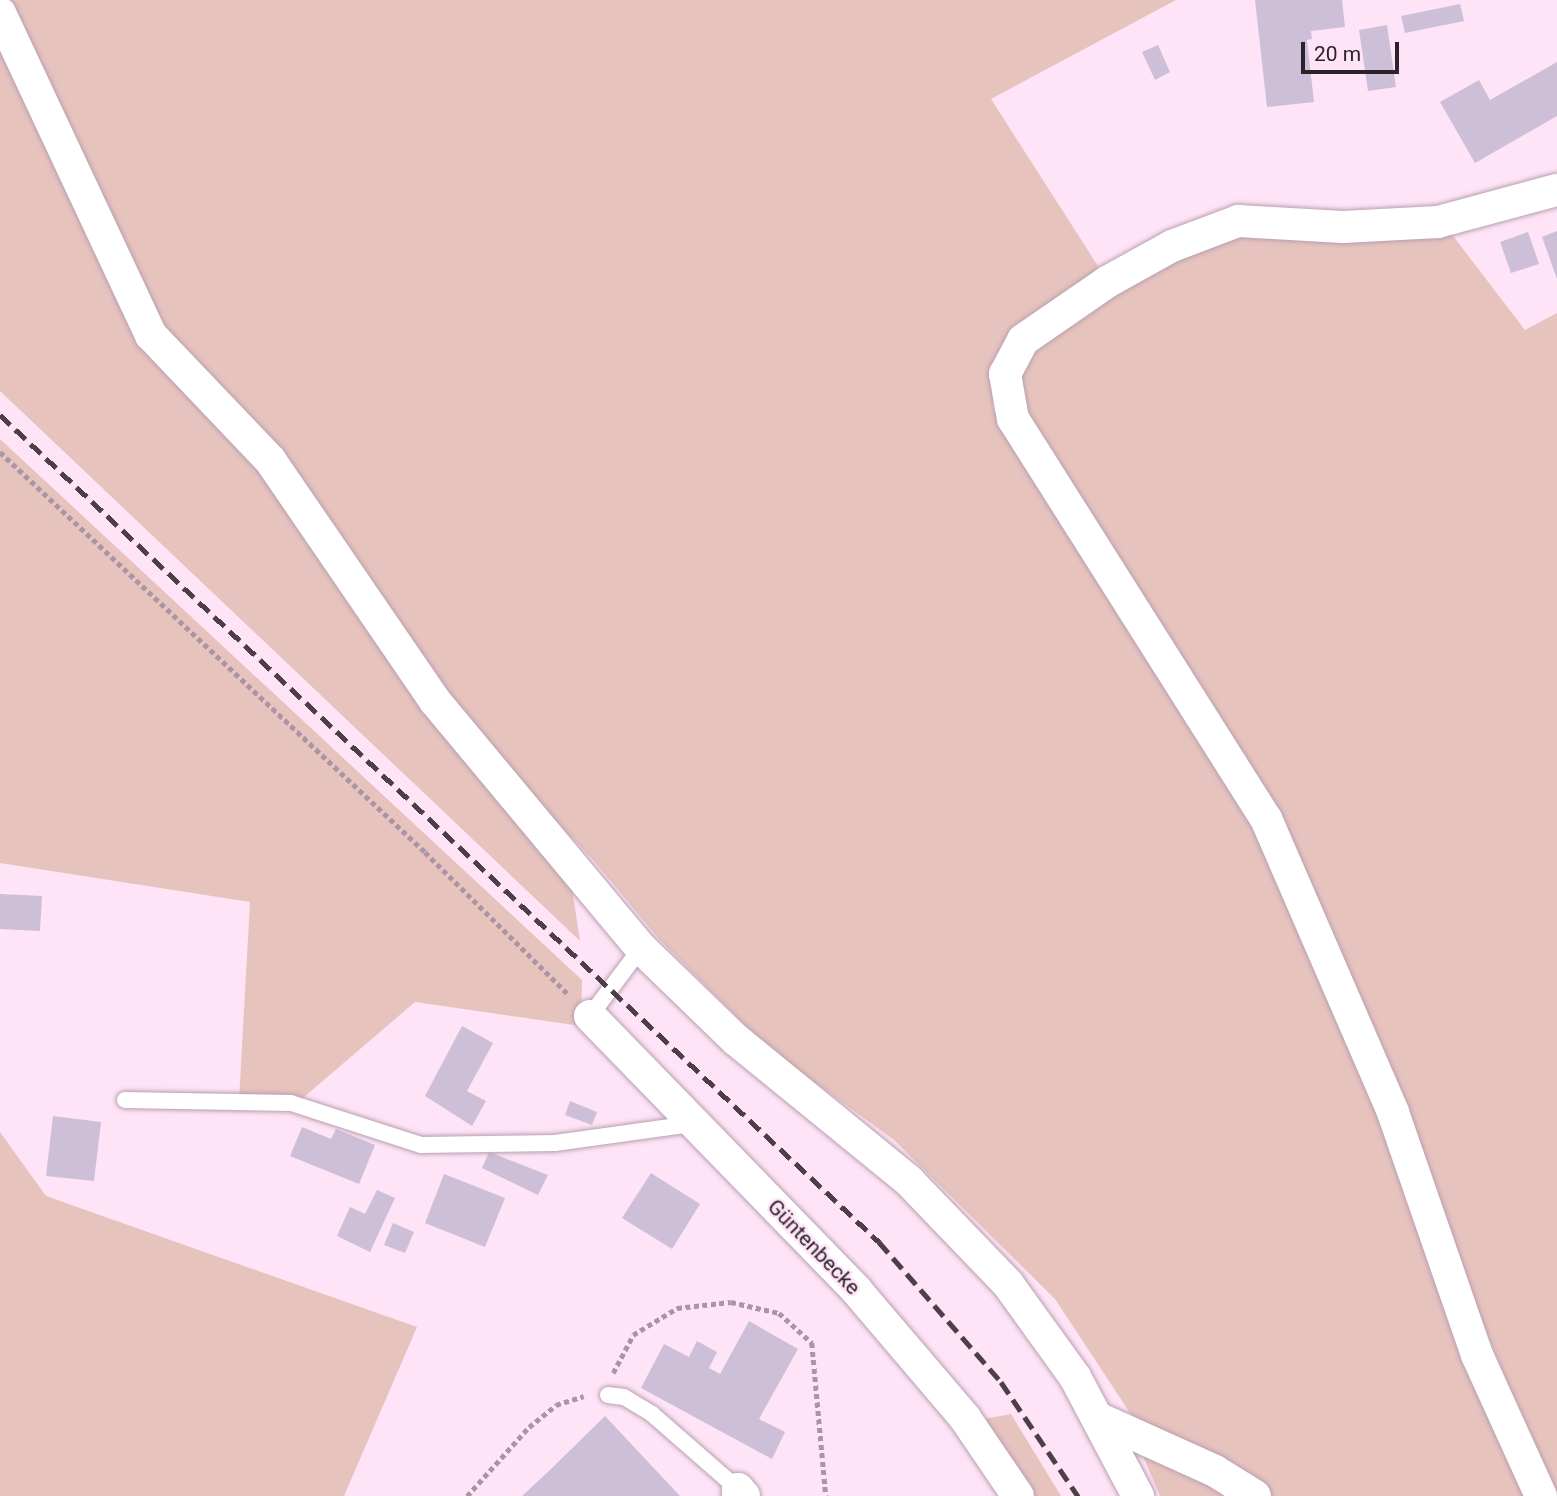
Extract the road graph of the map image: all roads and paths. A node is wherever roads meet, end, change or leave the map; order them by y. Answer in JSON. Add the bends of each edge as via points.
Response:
{"nodes":[{"id":1,"x":0,"y":13,"type":"edge"},
{"id":2,"x":1557,"y":190,"type":"edge"},
{"id":3,"x":0,"y":452,"type":"edge"},
{"id":4,"x":641,"y":948,"type":"junction"},
{"id":5,"x":590,"y":1016,"type":"junction"},
{"id":6,"x":125,"y":1100,"type":"dead end"},
{"id":7,"x":692,"y":1124,"type":"junction"},
{"id":8,"x":608,"y":1395,"type":"junction"},
{"id":9,"x":1100,"y":1419,"type":"junction"},
{"id":10,"x":740,"y":1494,"type":"edge"},
{"id":11,"x":467,"y":1496,"type":"edge"},
{"id":12,"x":826,"y":1496,"type":"edge"},
{"id":13,"x":1018,"y":1496,"type":"edge"},
{"id":14,"x":1138,"y":1496,"type":"edge"},
{"id":15,"x":1255,"y":1496,"type":"edge"},
{"id":16,"x":1541,"y":1496,"type":"edge"}],
"edges":[{"from":1,"to":4,"type":"street","via":[[151,335],[270,460],[435,701]]},
{"from":2,"to":16,"type":"street","via":[[1438,222],[1343,227],[1238,221],[1172,246],[1107,282],[1015,350],[1005,374],[1013,419],[1266,819],[1393,1112],[1477,1355]]},
{"from":3,"to":5,"type":"path","via":[[425,852]]},
{"from":4,"to":5,"type":"lane"},
{"from":4,"to":9,"type":"street","via":[[735,1039],[923,1195],[1008,1284]]},
{"from":5,"to":7,"type":"street","name":"Güntenbecke"},
{"from":6,"to":7,"type":"lane","via":[[291,1103],[421,1144],[555,1143]]},
{"from":7,"to":13,"type":"street","name":"Güntenbecke","via":[[857,1291],[965,1418]]},
{"from":8,"to":10,"type":"lane","via":[[624,1396],[652,1415]]},
{"from":8,"to":11,"type":"path","via":[[592,1393],[556,1405],[529,1427]]},
{"from":8,"to":12,"type":"path","via":[[633,1335],[667,1312],[703,1301],[779,1313],[812,1343]]},
{"from":9,"to":14,"type":"street"},
{"from":9,"to":15,"type":"street","via":[[1215,1471]]}]}
